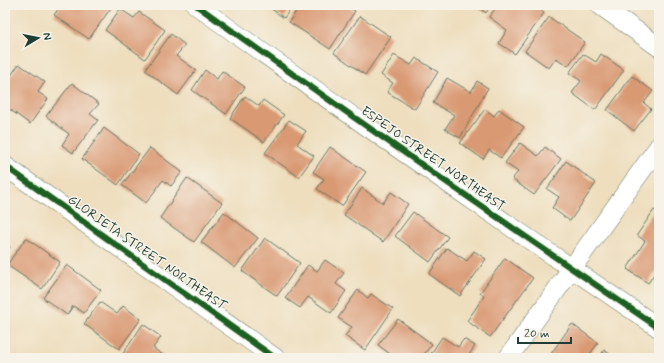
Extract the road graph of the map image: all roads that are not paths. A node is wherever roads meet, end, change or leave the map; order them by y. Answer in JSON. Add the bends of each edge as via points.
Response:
{"nodes":[{"id":1,"x":196,"y":5,"type":"edge"},
{"id":2,"x":600,"y":5,"type":"edge"},
{"id":3,"x":659,"y":47,"type":"edge"},
{"id":4,"x":659,"y":146,"type":"edge"},
{"id":5,"x":5,"y":166,"type":"edge"},
{"id":6,"x":572,"y":269,"type":"junction"},
{"id":7,"x":659,"y":328,"type":"edge"},
{"id":8,"x":275,"y":358,"type":"edge"},
{"id":9,"x":508,"y":358,"type":"edge"}],
"edges":[{"from":1,"to":6,"type":"street","name":"ESPEJO STREET NORTHEAST"},
{"from":2,"to":3,"type":"street"},
{"from":4,"to":6,"type":"street"},
{"from":5,"to":8,"type":"street","name":"GLORIETA STREET NORTHEAST"},
{"from":6,"to":7,"type":"street","name":"ESPEJO STREET NORTHEAST"},
{"from":6,"to":9,"type":"street"}]}
